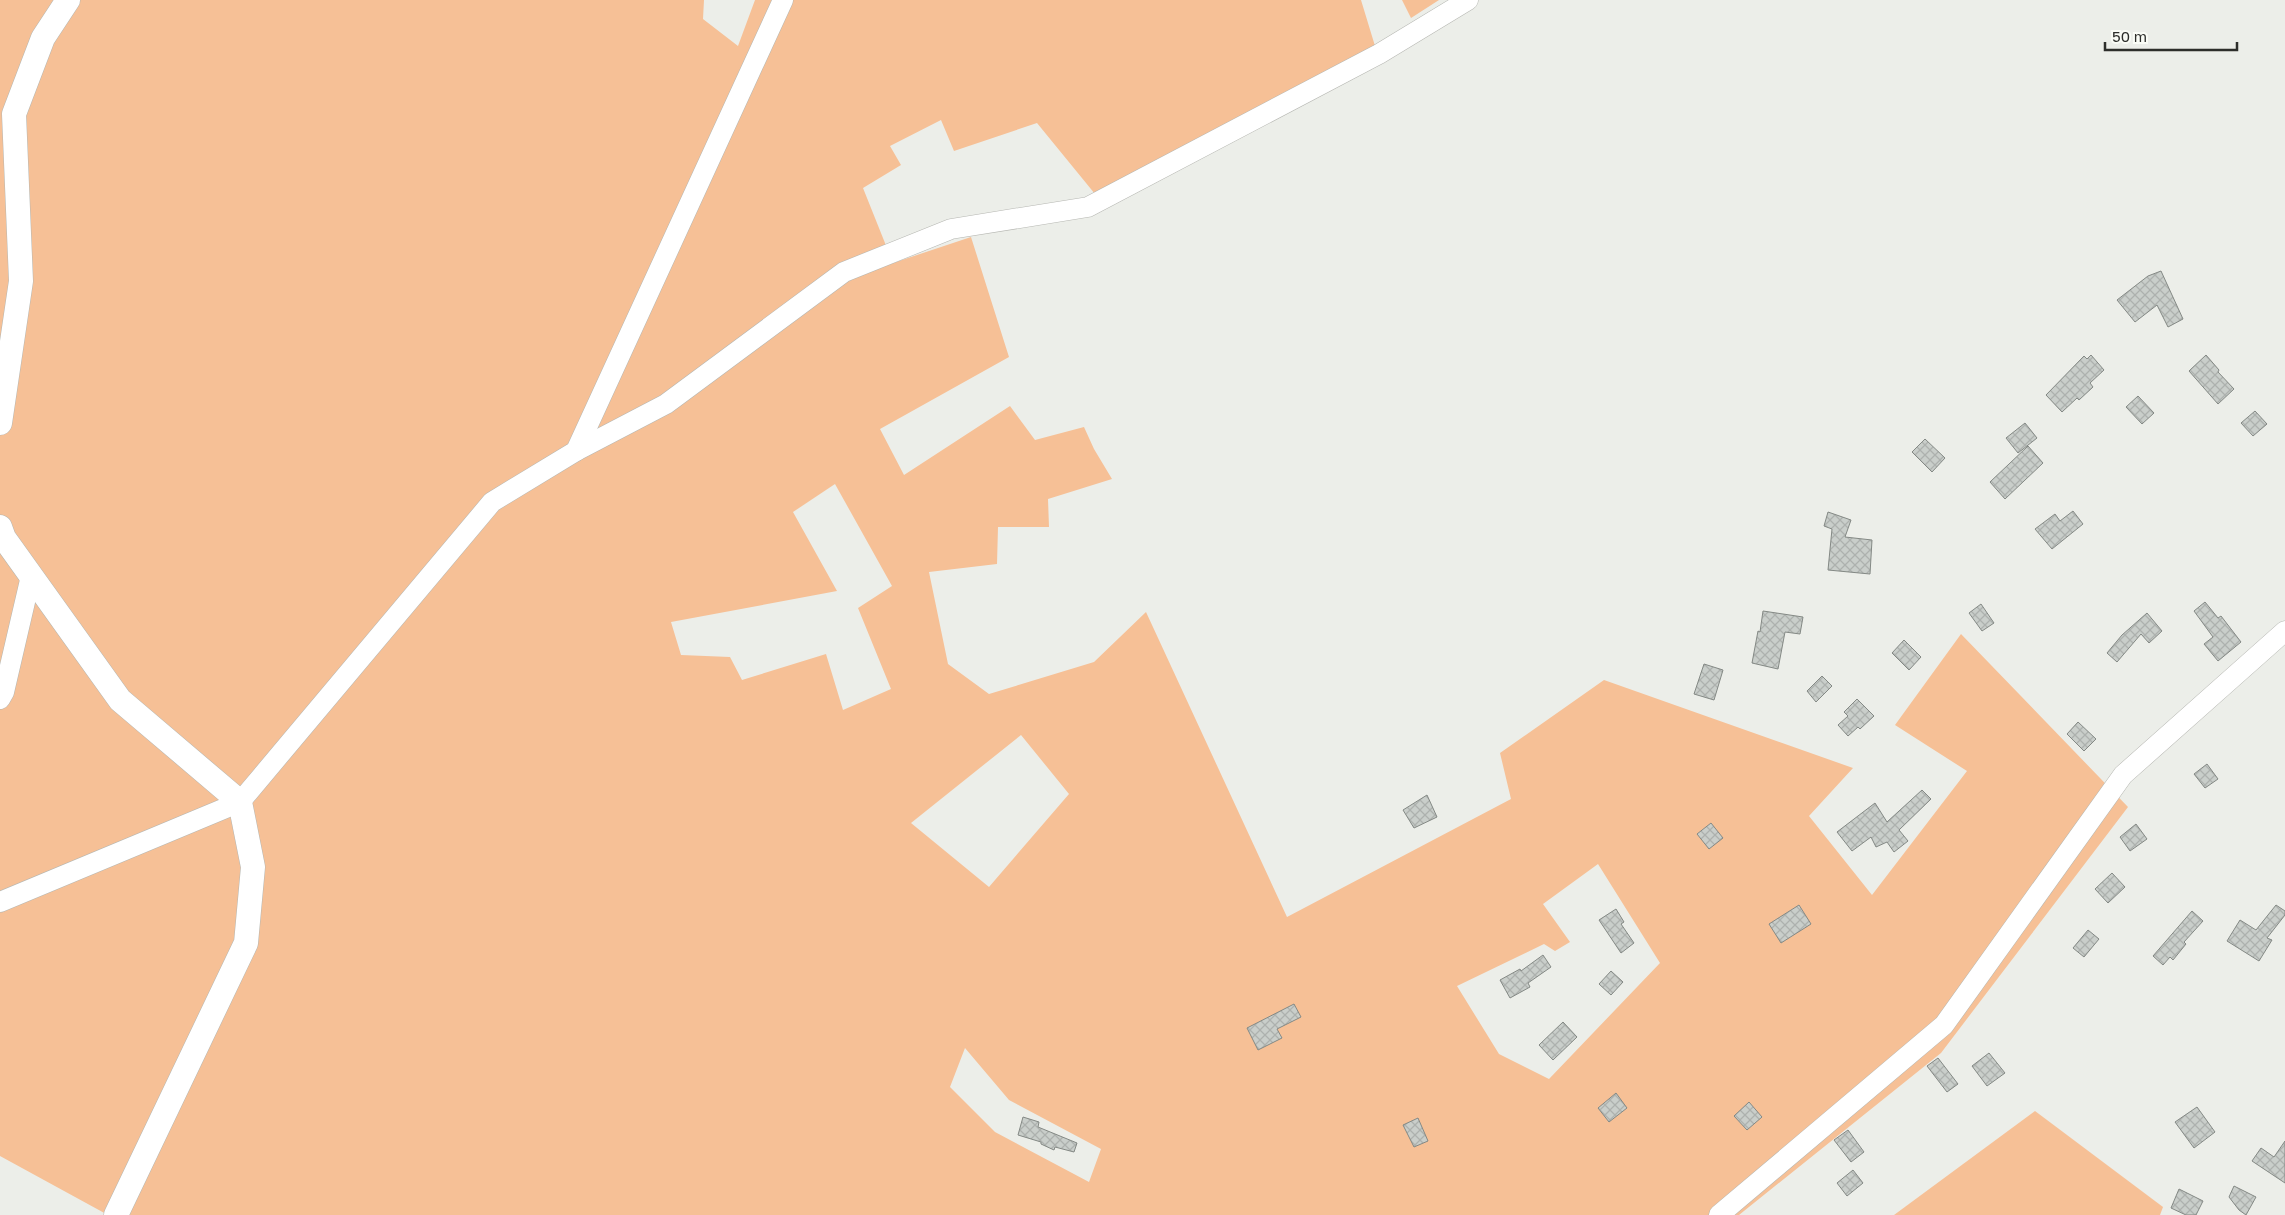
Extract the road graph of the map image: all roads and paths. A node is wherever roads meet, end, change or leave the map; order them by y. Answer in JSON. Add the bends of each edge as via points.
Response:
{"nodes":[{"id":1,"x":68,"y":0,"type":"edge"},
{"id":2,"x":783,"y":0,"type":"edge"},
{"id":3,"x":1468,"y":0,"type":"edge"},
{"id":4,"x":0,"y":423,"type":"edge"},
{"id":5,"x":576,"y":451,"type":"junction"},
{"id":6,"x":0,"y":527,"type":"edge"},
{"id":7,"x":31,"y":576,"type":"junction"},
{"id":8,"x":2285,"y":632,"type":"edge"},
{"id":9,"x":0,"y":699,"type":"edge"},
{"id":10,"x":240,"y":802,"type":"junction"},
{"id":11,"x":0,"y":902,"type":"edge"},
{"id":12,"x":116,"y":1215,"type":"edge"},
{"id":13,"x":1719,"y":1215,"type":"edge"}],
"edges":[{"from":1,"to":4,"type":"street","via":[[43,38],[14,114],[20,282]]},
{"from":2,"to":5,"type":"street"},
{"from":3,"to":5,"type":"street","via":[[1379,54],[1088,208],[951,229],[844,272],[666,404]]},
{"from":5,"to":10,"type":"street","via":[[492,502]]},
{"from":6,"to":7,"type":"street","via":[[4,538]]},
{"from":7,"to":9,"type":"street"},
{"from":7,"to":10,"type":"street","via":[[120,700]]},
{"from":8,"to":13,"type":"street","via":[[2123,776],[1944,1025]]},
{"from":10,"to":11,"type":"street"},
{"from":10,"to":12,"type":"street","via":[[253,868],[246,943]]}]}
